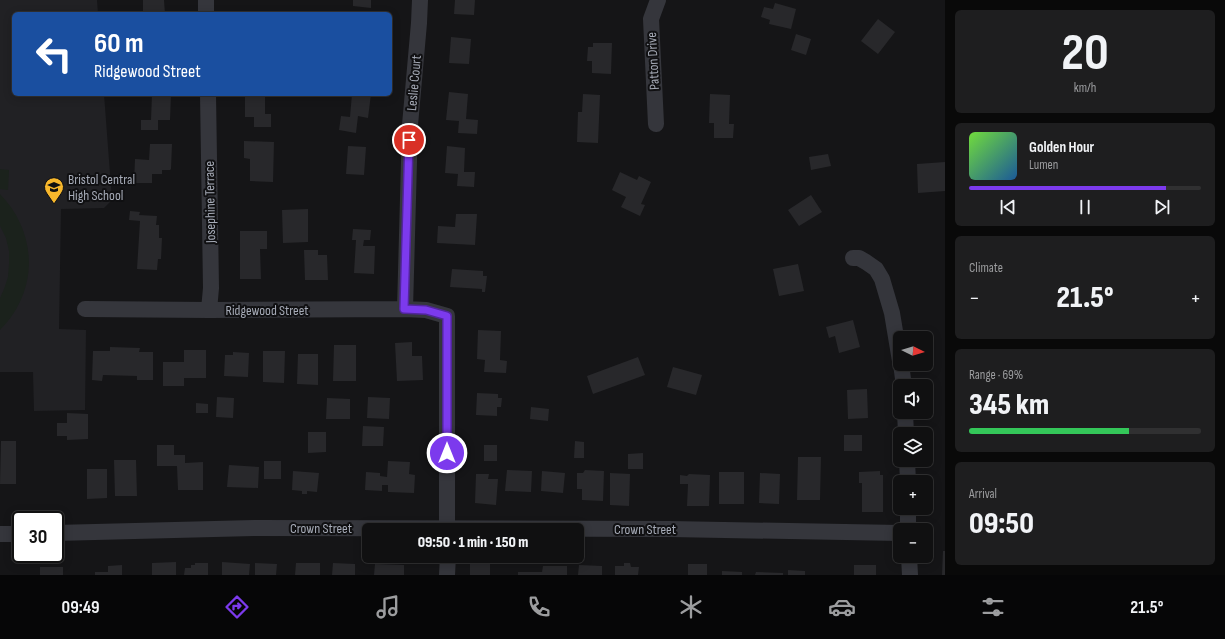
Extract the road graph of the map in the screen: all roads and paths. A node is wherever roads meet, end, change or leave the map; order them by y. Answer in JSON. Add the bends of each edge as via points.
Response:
{"nodes":[{"id":1,"x":206,"y":0,"type":"edge"},
{"id":2,"x":420,"y":0,"type":"edge"},
{"id":3,"x":658,"y":0,"type":"edge"},
{"id":4,"x":206,"y":12,"type":"edge"},
{"id":5,"x":208,"y":96,"type":"edge"},
{"id":6,"x":656,"y":124,"type":"dead end"},
{"id":7,"x":853,"y":258,"type":"dead end"},
{"id":8,"x":85,"y":309,"type":"dead end"},
{"id":9,"x":404,"y":309,"type":"junction"},
{"id":10,"x":209,"y":310,"type":"junction"},
{"id":11,"x":895,"y":331,"type":"edge"},
{"id":12,"x":447,"y":523,"type":"edge"},
{"id":13,"x":362,"y":529,"type":"edge"},
{"id":14,"x":584,"y":529,"type":"edge"},
{"id":15,"x":64,"y":533,"type":"edge"},
{"id":16,"x":893,"y":533,"type":"edge"},
{"id":17,"x":0,"y":534,"type":"edge"},
{"id":18,"x":12,"y":534,"type":"edge"},
{"id":19,"x":448,"y":563,"type":"edge"},
{"id":20,"x":909,"y":563,"type":"edge"},
{"id":21,"x":447,"y":575,"type":"edge"},
{"id":22,"x":910,"y":575,"type":"edge"}],
"edges":[{"from":1,"to":4,"type":"street"},
{"from":2,"to":9,"type":"street","name":"Leslie Court","via":[[410,125]]},
{"from":3,"to":6,"type":"street","name":"Patton Drive","via":[[651,19]]},
{"from":5,"to":10,"type":"street","name":"Josephine Terrace","via":[[211,288]]},
{"from":7,"to":11,"type":"street","via":[[859,258],[876,269],[882,279]]},
{"from":8,"to":10,"type":"street","name":"Ridgewood Street"},
{"from":9,"to":10,"type":"street","name":"Ridgewood Street"},
{"from":9,"to":12,"type":"street","name":"Ridgewood Street","via":[[426,310],[447,316]]},
{"from":13,"to":15,"type":"street","name":"Crown Street","via":[[254,528]]},
{"from":14,"to":16,"type":"street","name":"Crown Street"},
{"from":17,"to":18,"type":"street"},
{"from":19,"to":21,"type":"street"},
{"from":20,"to":22,"type":"street"}]}
